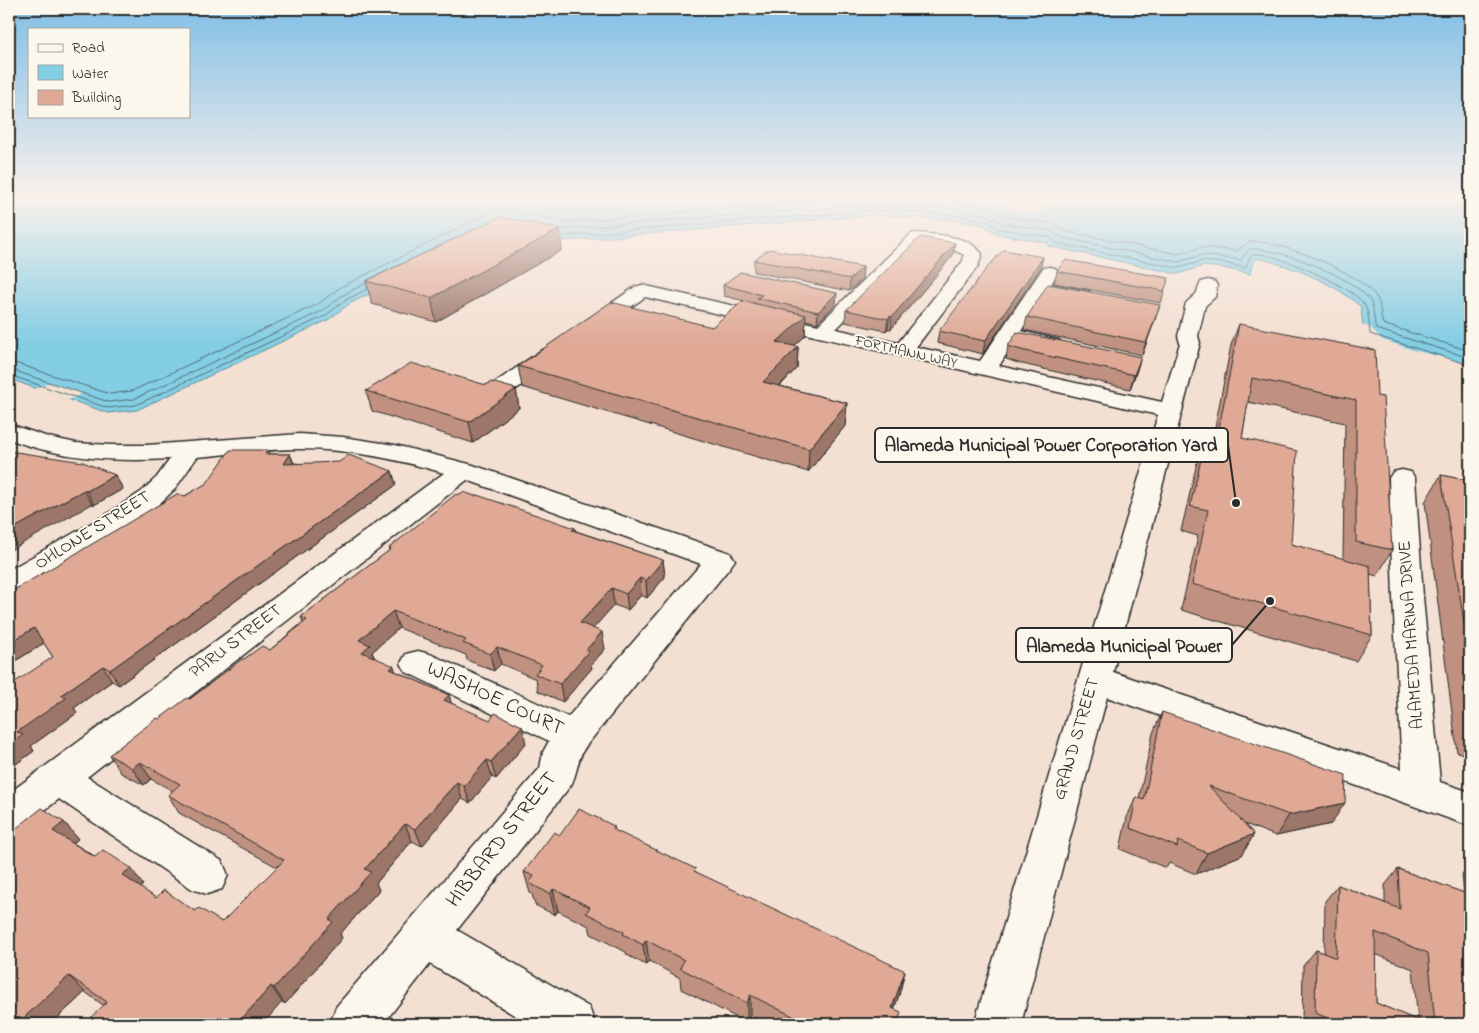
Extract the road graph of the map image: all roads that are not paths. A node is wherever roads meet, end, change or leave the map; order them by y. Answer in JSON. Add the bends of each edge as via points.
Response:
{"nodes":[{"id":1,"x":908,"y":245,"type":"edge"},
{"id":2,"x":957,"y":245,"type":"edge"},
{"id":3,"x":1208,"y":286,"type":"dead end"},
{"id":4,"x":1104,"y":300,"type":"edge"},
{"id":5,"x":822,"y":332,"type":"junction"},
{"id":6,"x":1007,"y":334,"type":"junction"},
{"id":7,"x":1074,"y":348,"type":"edge"},
{"id":8,"x":902,"y":351,"type":"junction"},
{"id":9,"x":985,"y":370,"type":"junction"},
{"id":10,"x":501,"y":389,"type":"edge"},
{"id":11,"x":1170,"y":412,"type":"junction"},
{"id":12,"x":10,"y":433,"type":"edge"},
{"id":13,"x":189,"y":450,"type":"junction"},
{"id":14,"x":464,"y":470,"type":"junction"},
{"id":15,"x":1402,"y":478,"type":"dead end"},
{"id":16,"x":9,"y":583,"type":"edge"},
{"id":17,"x":418,"y":663,"type":"dead end"},
{"id":18,"x":1094,"y":679,"type":"junction"},
{"id":19,"x":573,"y":736,"type":"junction"},
{"id":20,"x":57,"y":778,"type":"junction"},
{"id":21,"x":1422,"y":792,"type":"junction"},
{"id":22,"x":1470,"y":809,"type":"edge"},
{"id":23,"x":9,"y":814,"type":"edge"},
{"id":24,"x":207,"y":874,"type":"dead end"},
{"id":25,"x":425,"y":936,"type":"junction"},
{"id":26,"x":353,"y":1024,"type":"edge"},
{"id":27,"x":572,"y":1024,"type":"edge"},
{"id":28,"x":997,"y":1024,"type":"edge"}],
"edges":[{"from":1,"to":5,"type":"street","via":[[845,298]]},
{"from":2,"to":8,"type":"street","via":[[974,254],[972,262]]},
{"from":3,"to":11,"type":"street","name":"GRAND STREET","via":[[1205,297],[1196,303],[1188,336],[1190,343]]},
{"from":4,"to":6,"type":"street","via":[[1044,279]]},
{"from":5,"to":8,"type":"street","name":"FORTMANN WAY"},
{"from":5,"to":10,"type":"street","name":"FORTMANN WAY","via":[[642,291]]},
{"from":6,"to":7,"type":"street"},
{"from":6,"to":9,"type":"street"},
{"from":8,"to":9,"type":"street","name":"FORTMANN WAY"},
{"from":9,"to":11,"type":"street","name":"FORTMANN WAY"},
{"from":11,"to":18,"type":"street","name":"GRAND STREET"},
{"from":12,"to":13,"type":"street","via":[[67,448],[102,452]]},
{"from":13,"to":14,"type":"street","via":[[290,442],[323,443],[413,455]]},
{"from":13,"to":16,"type":"street","name":"OHLONE STREET","via":[[166,483],[150,498]]},
{"from":14,"to":19,"type":"street","name":"HIBBARD STREET","via":[[720,560]]},
{"from":14,"to":20,"type":"street","name":"PARU STREET"},
{"from":15,"to":21,"type":"street","name":"ALAMEDA MARINA DRIVE"},
{"from":17,"to":19,"type":"street","name":"WASHOE COURT"},
{"from":18,"to":21,"type":"street"},
{"from":18,"to":28,"type":"street","name":"GRAND STREET"},
{"from":19,"to":25,"type":"street","name":"HIBBARD STREET","via":[[561,752],[558,774]]},
{"from":20,"to":23,"type":"street","name":"PARU STREET"},
{"from":20,"to":24,"type":"street"},
{"from":21,"to":22,"type":"street"},
{"from":25,"to":26,"type":"street","name":"HIBBARD STREET"},
{"from":25,"to":27,"type":"street"}]}
